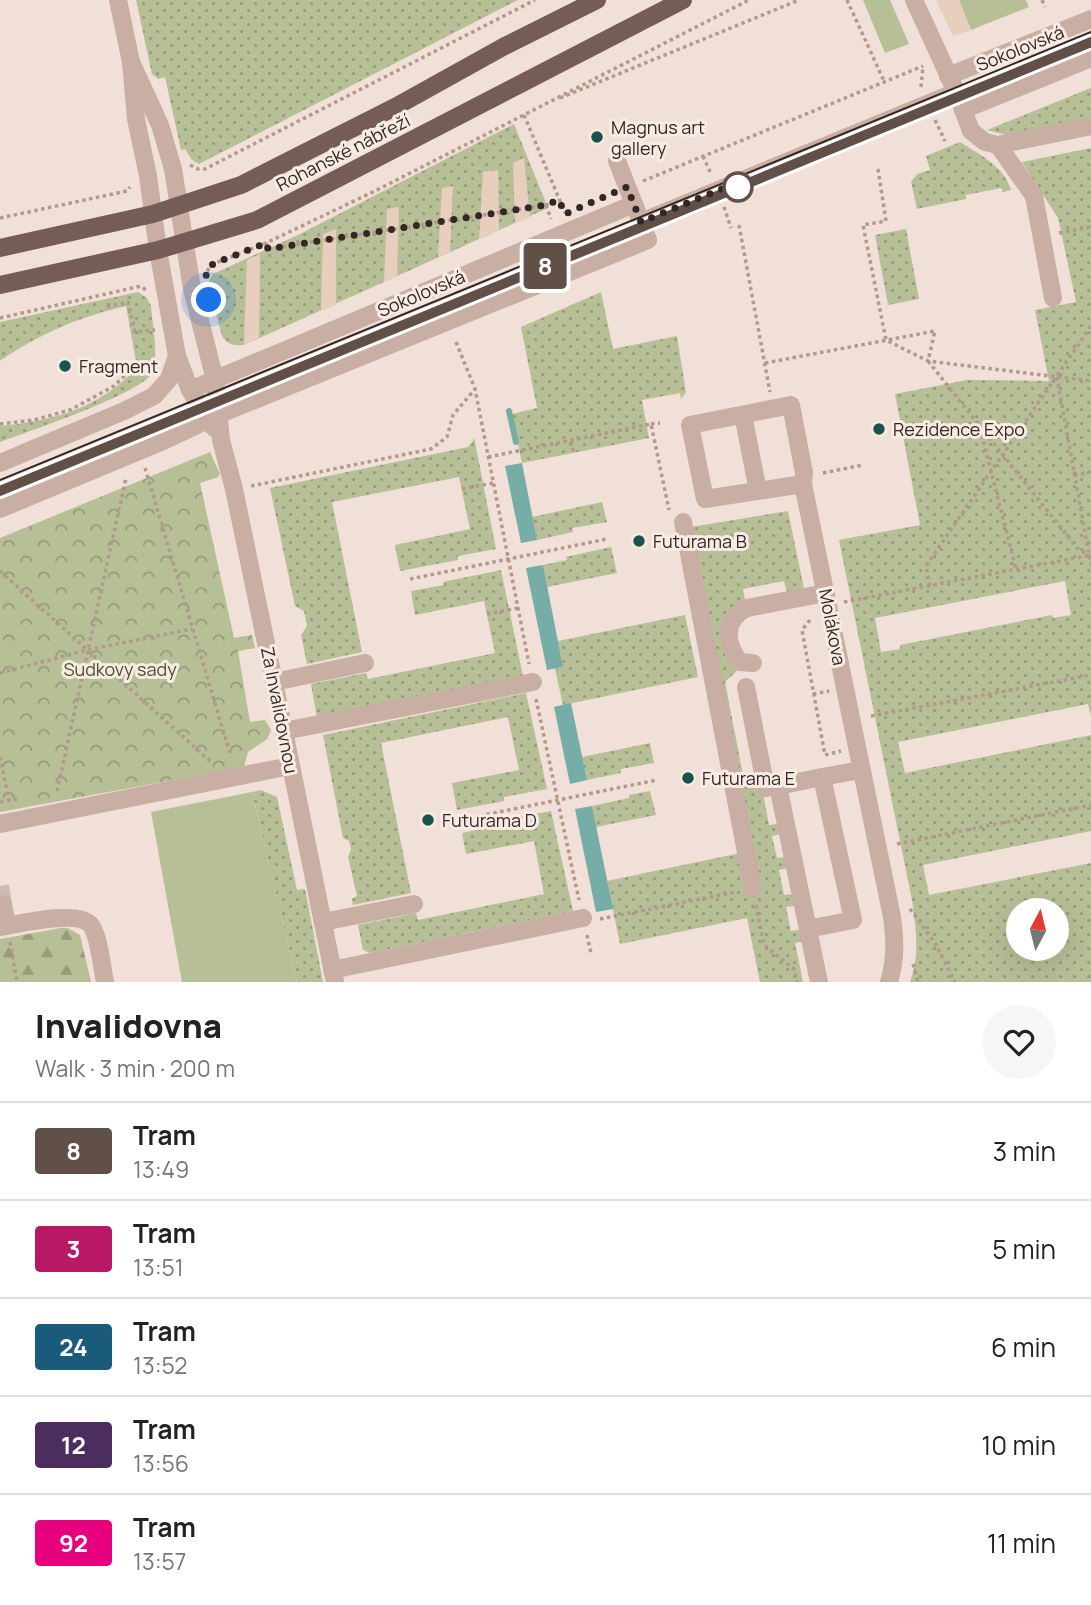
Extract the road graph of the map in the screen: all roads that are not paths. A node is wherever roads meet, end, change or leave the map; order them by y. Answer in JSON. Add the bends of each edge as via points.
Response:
{"nodes":[{"id":1,"x":118,"y":0,"type":"edge"},
{"id":2,"x":597,"y":0,"type":"edge"},
{"id":3,"x":683,"y":0,"type":"edge"},
{"id":4,"x":914,"y":0,"type":"edge"},
{"id":5,"x":1091,"y":19,"type":"edge"},
{"id":6,"x":1091,"y":58,"type":"edge"},
{"id":7,"x":131,"y":62,"type":"junction"},
{"id":8,"x":952,"y":84,"type":"junction"},
{"id":9,"x":963,"y":110,"type":"junction"},
{"id":10,"x":1091,"y":126,"type":"edge"},
{"id":11,"x":998,"y":145,"type":"junction"},
{"id":12,"x":617,"y":161,"type":"dead end"},
{"id":13,"x":631,"y":196,"type":"junction"},
{"id":14,"x":180,"y":206,"type":"junction"},
{"id":15,"x":153,"y":214,"type":"junction"},
{"id":16,"x":641,"y":222,"type":"junction"},
{"id":17,"x":184,"y":243,"type":"junction"},
{"id":18,"x":0,"y":248,"type":"edge"},
{"id":19,"x":158,"y":250,"type":"junction"},
{"id":20,"x":0,"y":285,"type":"edge"},
{"id":21,"x":1054,"y":298,"type":"dead end"},
{"id":22,"x":177,"y":356,"type":"junction"},
{"id":23,"x":215,"y":380,"type":"junction"},
{"id":24,"x":190,"y":390,"type":"junction"},
{"id":25,"x":743,"y":415,"type":"junction"},
{"id":26,"x":214,"y":416,"type":"junction"},
{"id":27,"x":0,"y":463,"type":"edge"},
{"id":28,"x":803,"y":484,"type":"junction"},
{"id":29,"x":758,"y":491,"type":"junction"},
{"id":30,"x":0,"y":509,"type":"edge"},
{"id":31,"x":676,"y":517,"type":"road end"},
{"id":32,"x":827,"y":599,"type":"junction"},
{"id":33,"x":365,"y":663,"type":"dead end"},
{"id":34,"x":753,"y":663,"type":"dead end"},
{"id":35,"x":274,"y":682,"type":"junction"},
{"id":36,"x":533,"y":682,"type":"road end"},
{"id":37,"x":746,"y":687,"type":"dead end"},
{"id":38,"x":284,"y":731,"type":"junction"},
{"id":39,"x":290,"y":766,"type":"junction"},
{"id":40,"x":861,"y":770,"type":"junction"},
{"id":41,"x":822,"y":777,"type":"junction"},
{"id":42,"x":772,"y":787,"type":"junction"},
{"id":43,"x":735,"y":794,"type":"junction"},
{"id":44,"x":0,"y":824,"type":"edge"},
{"id":45,"x":752,"y":889,"type":"road end"},
{"id":46,"x":3,"y":904,"type":"dead end"},
{"id":47,"x":414,"y":904,"type":"dead end"},
{"id":48,"x":583,"y":918,"type":"road end"},
{"id":49,"x":323,"y":922,"type":"junction"},
{"id":50,"x":4,"y":927,"type":"edge"},
{"id":51,"x":808,"y":929,"type":"junction"},
{"id":52,"x":333,"y":976,"type":"edge"},
{"id":53,"x":105,"y":982,"type":"edge"},
{"id":54,"x":819,"y":982,"type":"edge"},
{"id":55,"x":889,"y":982,"type":"edge"}],
"edges":[{"from":1,"to":7,"type":"street"},
{"from":2,"to":14,"type":"main road","name":"Rohanské nábřeží","via":[[241,184]]},
{"from":3,"to":17,"type":"main road","name":"Rohanské nábřeží","via":[[257,220]]},
{"from":4,"to":8,"type":"street"},
{"from":5,"to":8,"type":"street","name":"Sokolovská"},
{"from":6,"to":9,"type":"street","name":"Sokolovská"},
{"from":7,"to":14,"type":"street","name":"Za Invalidovnou","via":[[160,125]]},
{"from":7,"to":15,"type":"street","name":"Za Invalidovnou"},
{"from":8,"to":9,"type":"street"},
{"from":8,"to":16,"type":"street","name":"Sokolovská"},
{"from":9,"to":11,"type":"street","via":[[971,131]]},
{"from":10,"to":11,"type":"street"},
{"from":11,"to":21,"type":"street","via":[[1034,196]]},
{"from":12,"to":13,"type":"street"},
{"from":13,"to":16,"type":"street"},
{"from":13,"to":23,"type":"street","name":"Sokolovská"},
{"from":14,"to":15,"type":"main road","name":"Rohanské nábřeží"},
{"from":14,"to":17,"type":"street","name":"Za Invalidovnou"},
{"from":15,"to":18,"type":"main road","name":"Rohanské nábřeží"},
{"from":15,"to":19,"type":"street","name":"Za Invalidovnou"},
{"from":16,"to":26,"type":"street","name":"Sokolovská","via":[[648,240]]},
{"from":17,"to":19,"type":"main road","name":"Rohanské nábřeží"},
{"from":17,"to":23,"type":"street","name":"Za Invalidovnou"},
{"from":19,"to":20,"type":"main road","name":"Rohanské nábřeží"},
{"from":19,"to":22,"type":"street","name":"Za Invalidovnou"},
{"from":22,"to":24,"type":"street","name":"Za Invalidovnou"},
{"from":22,"to":27,"type":"street","via":[[169,379],[154,396]]},
{"from":23,"to":24,"type":"street","name":"Sokolovská"},
{"from":23,"to":26,"type":"street","name":"Za Invalidovnou"},
{"from":24,"to":26,"type":"street","name":"Za Invalidovnou"},
{"from":25,"to":28,"type":"street","name":"Molákova","via":[[773,402],[791,405]]},
{"from":25,"to":29,"type":"street"},
{"from":25,"to":29,"type":"street","via":[[690,425],[705,499]]},
{"from":26,"to":30,"type":"street","name":"Sokolovská"},
{"from":26,"to":35,"type":"street","name":"Za Invalidovnou"},
{"from":28,"to":29,"type":"street"},
{"from":28,"to":32,"type":"street","name":"Molákova"},
{"from":31,"to":43,"type":"street"},
{"from":32,"to":34,"type":"street","via":[[737,612],[728,631],[729,642],[740,662]]},
{"from":32,"to":40,"type":"street","name":"Molákova"},
{"from":33,"to":35,"type":"street"},
{"from":35,"to":38,"type":"street","name":"Za Invalidovnou"},
{"from":36,"to":38,"type":"street"},
{"from":37,"to":42,"type":"street"},
{"from":38,"to":39,"type":"street","name":"Za Invalidovnou"},
{"from":39,"to":44,"type":"street"},
{"from":39,"to":49,"type":"street","name":"Za Invalidovnou"},
{"from":40,"to":41,"type":"street"},
{"from":40,"to":55,"type":"street","name":"Molákova","via":[[895,942]]},
{"from":41,"to":42,"type":"street"},
{"from":41,"to":51,"type":"street","via":[[853,920]]},
{"from":42,"to":43,"type":"street"},
{"from":42,"to":51,"type":"street"},
{"from":43,"to":45,"type":"street"},
{"from":46,"to":50,"type":"street"},
{"from":47,"to":49,"type":"street"},
{"from":48,"to":52,"type":"street"},
{"from":49,"to":52,"type":"street","name":"Za Invalidovnou"},
{"from":50,"to":53,"type":"street","via":[[59,918],[89,923]]},
{"from":51,"to":54,"type":"street"}]}
